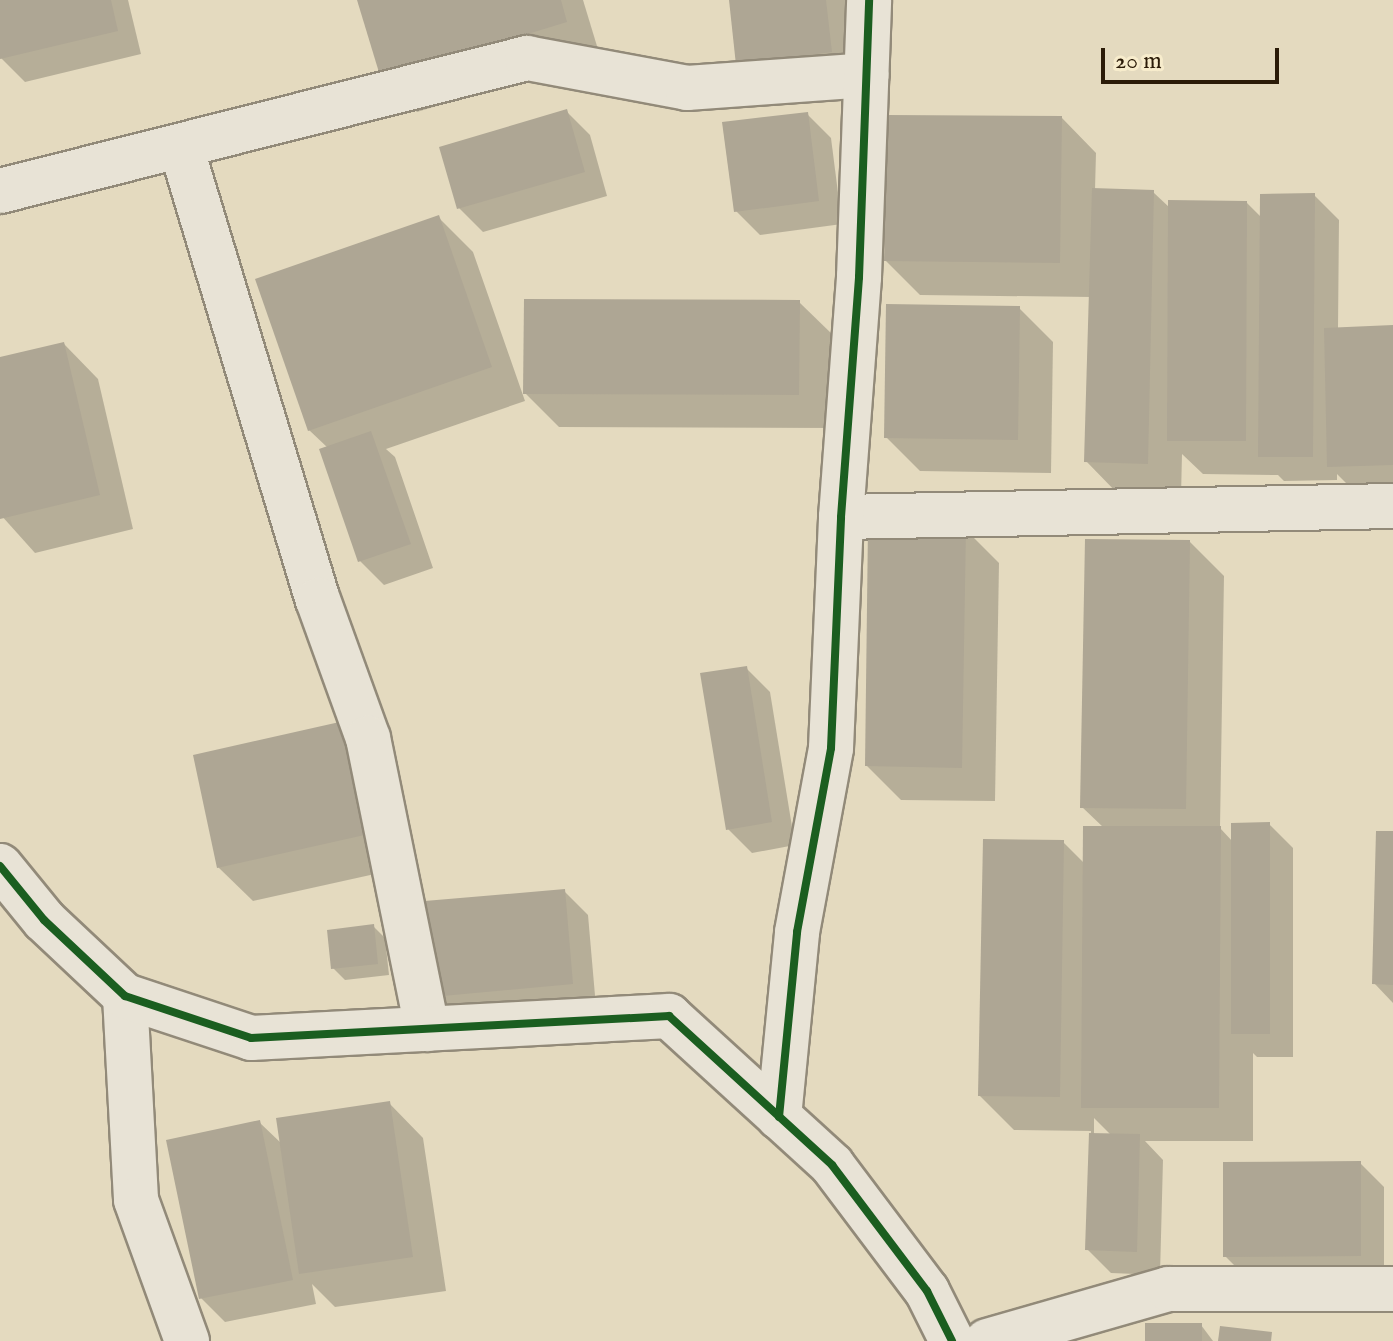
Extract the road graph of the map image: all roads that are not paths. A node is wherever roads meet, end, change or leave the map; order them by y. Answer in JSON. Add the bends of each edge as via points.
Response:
{"nodes":[{"id":1,"x":869,"y":0,"type":"edge"},
{"id":2,"x":867,"y":75,"type":"junction"},
{"id":3,"x":181,"y":147,"type":"junction"},
{"id":4,"x":0,"y":191,"type":"edge"},
{"id":5,"x":1393,"y":506,"type":"edge"},
{"id":6,"x":841,"y":517,"type":"junction"},
{"id":7,"x":0,"y":866,"type":"edge"},
{"id":8,"x":125,"y":996,"type":"junction"},
{"id":9,"x":427,"y":1029,"type":"junction"},
{"id":10,"x":779,"y":1117,"type":"junction"},
{"id":11,"x":1393,"y":1289,"type":"edge"},
{"id":12,"x":187,"y":1341,"type":"edge"},
{"id":13,"x":952,"y":1341,"type":"edge"},
{"id":14,"x":987,"y":1341,"type":"edge"}],
"edges":[{"from":1,"to":2,"type":"street"},
{"from":2,"to":3,"type":"street","via":[[687,88],[527,58]]},
{"from":2,"to":6,"type":"street"},
{"from":3,"to":4,"type":"street"},
{"from":3,"to":9,"type":"street","via":[[318,600],[368,738]]},
{"from":5,"to":6,"type":"street"},
{"from":6,"to":10,"type":"street","via":[[831,748],[797,932]]},
{"from":7,"to":8,"type":"street","via":[[44,920]]},
{"from":8,"to":9,"type":"street","via":[[251,1038]]},
{"from":8,"to":12,"type":"street","via":[[136,1200]]},
{"from":9,"to":10,"type":"street","via":[[669,1016]]},
{"from":10,"to":13,"type":"street","via":[[832,1165],[927,1291]]},
{"from":11,"to":14,"type":"street","via":[[1168,1289]]}]}
